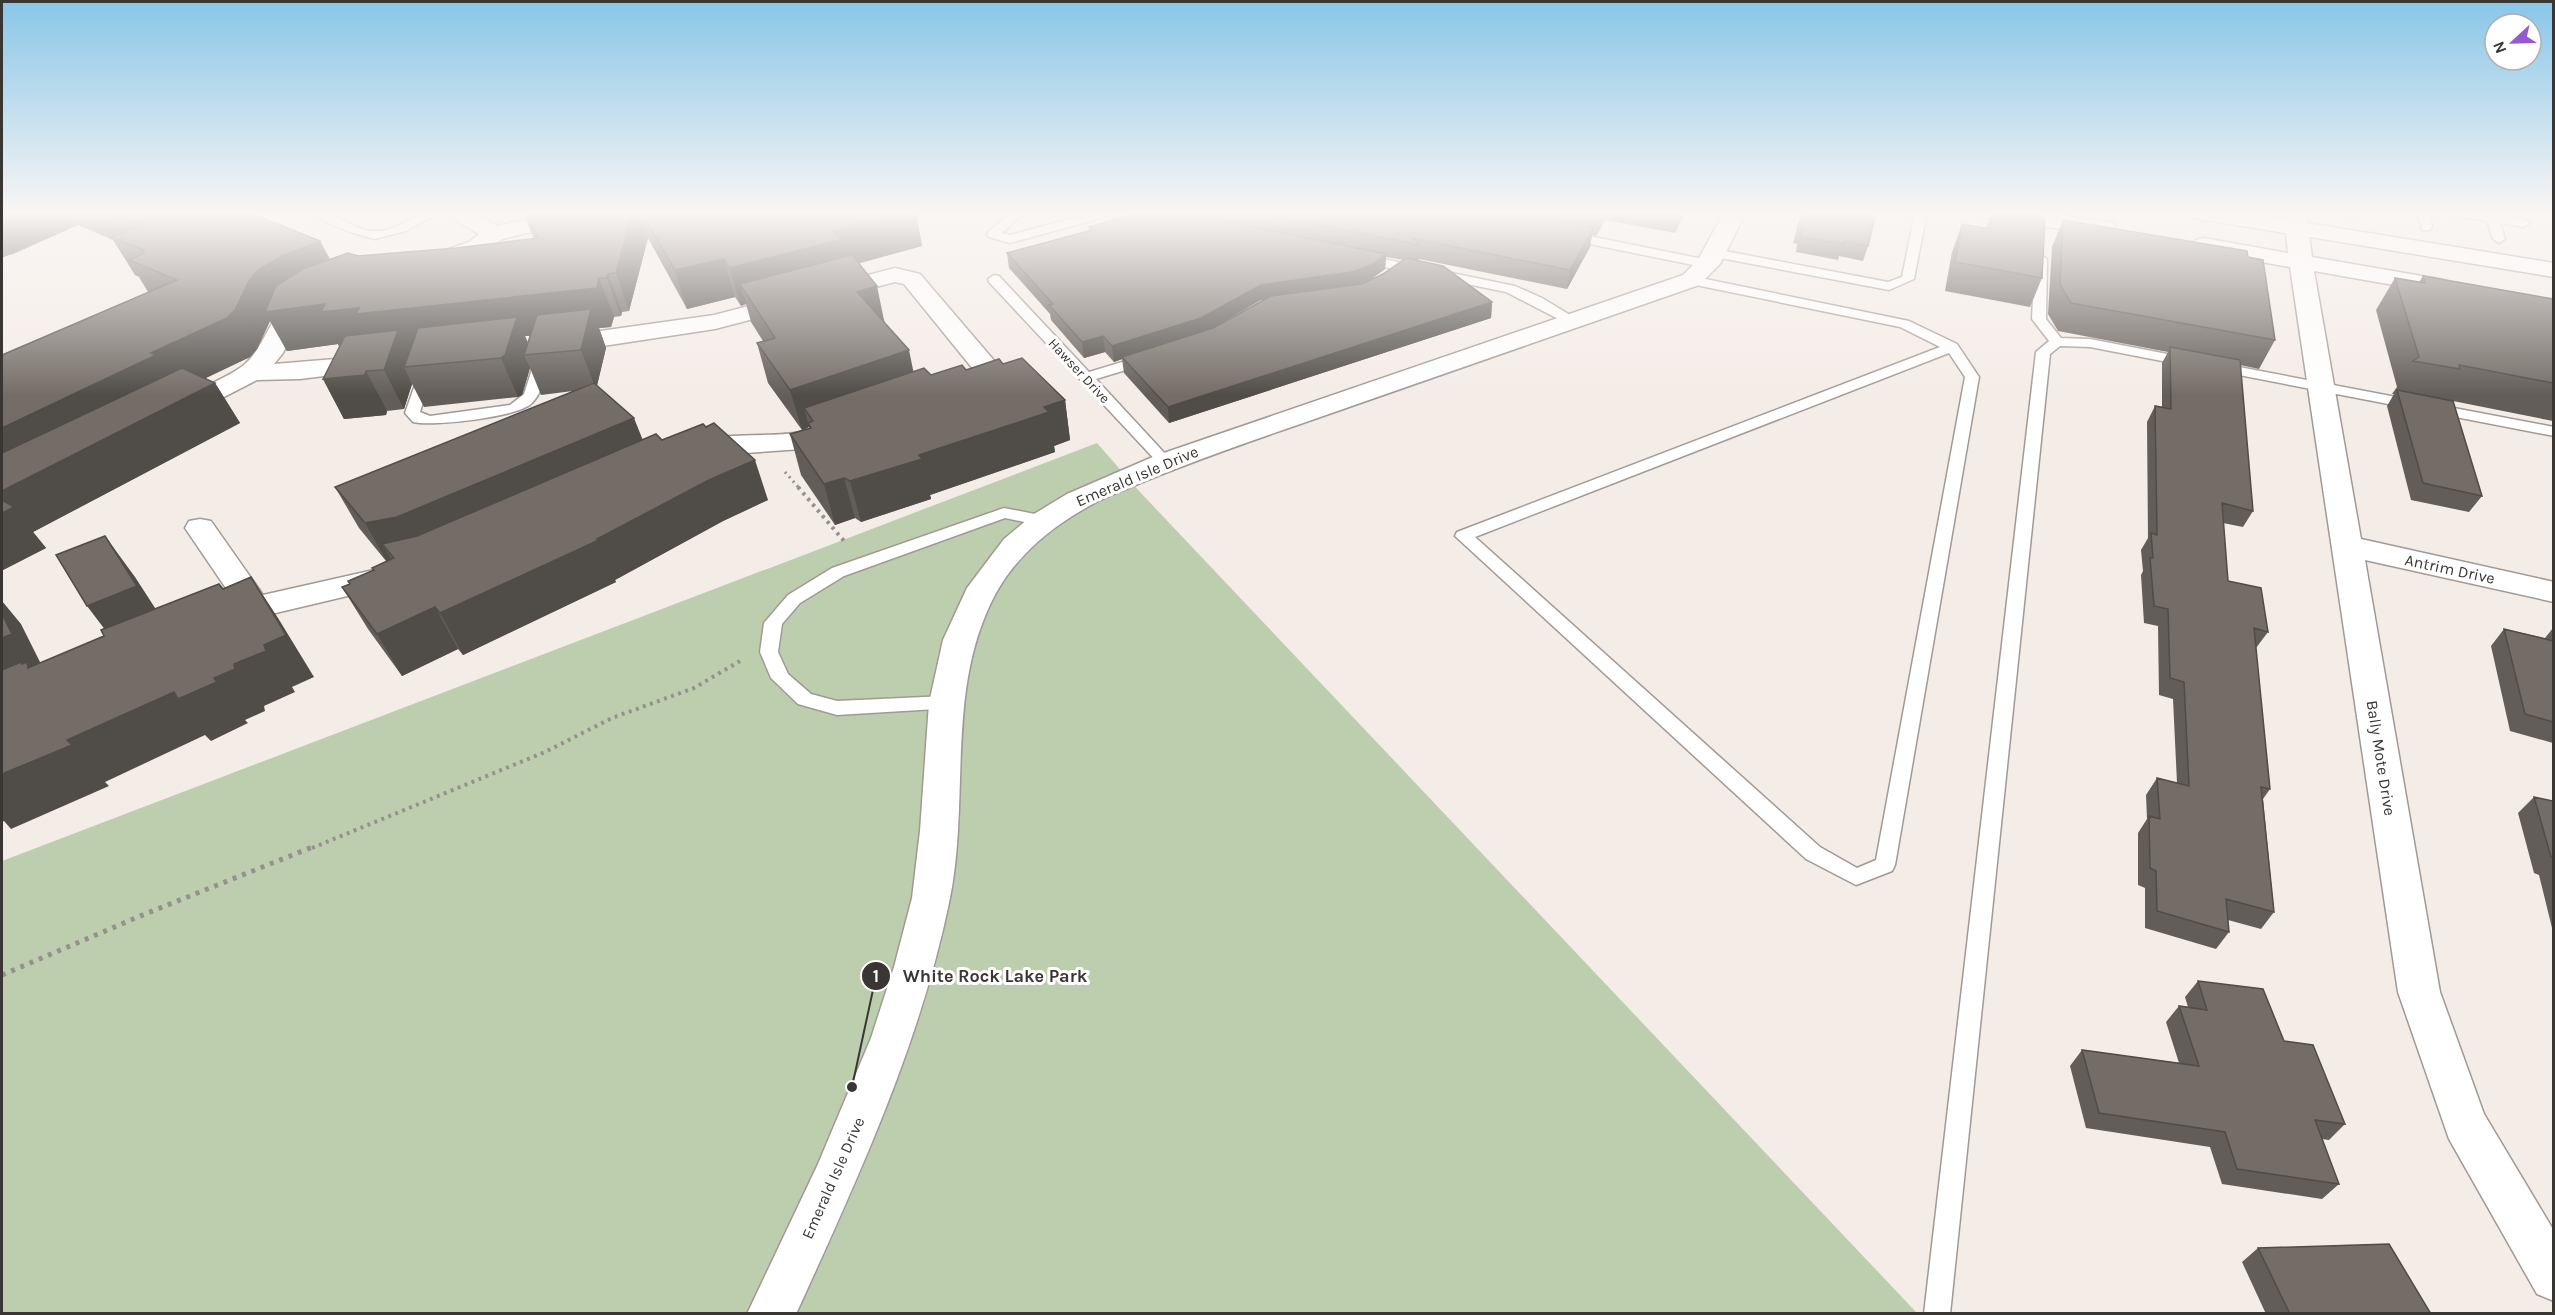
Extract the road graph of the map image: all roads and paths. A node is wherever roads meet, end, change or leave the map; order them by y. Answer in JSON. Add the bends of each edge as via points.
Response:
{"nodes":[{"id":1,"x":1392,"y":273,"type":"edge"},
{"id":2,"x":1431,"y":273,"type":"edge"},
{"id":3,"x":1687,"y":273,"type":"edge"},
{"id":4,"x":1730,"y":273,"type":"edge"},
{"id":5,"x":1772,"y":273,"type":"edge"},
{"id":6,"x":1909,"y":273,"type":"edge"},
{"id":7,"x":2041,"y":273,"type":"edge"},
{"id":8,"x":2303,"y":273,"type":"edge"},
{"id":9,"x":2365,"y":273,"type":"edge"},
{"id":10,"x":994,"y":279,"type":"dead end"},
{"id":11,"x":1384,"y":279,"type":"edge"},
{"id":12,"x":2459,"y":290,"type":"edge"},
{"id":13,"x":332,"y":291,"type":"edge"},
{"id":14,"x":1573,"y":321,"type":"junction"},
{"id":15,"x":2057,"y":342,"type":"junction"},
{"id":16,"x":535,"y":347,"type":"joint"},
{"id":17,"x":1952,"y":347,"type":"junction"},
{"id":18,"x":1160,"y":355,"type":"edge"},
{"id":19,"x":418,"y":359,"type":"joint"},
{"id":20,"x":252,"y":372,"type":"junction"},
{"id":21,"x":1085,"y":378,"type":"junction"},
{"id":22,"x":2324,"y":388,"type":"junction"},
{"id":23,"x":931,"y":396,"type":"edge"},
{"id":24,"x":157,"y":420,"type":"edge"},
{"id":25,"x":856,"y":422,"type":"edge"},
{"id":26,"x":2553,"y":432,"type":"edge"},
{"id":27,"x":760,"y":444,"type":"junction"},
{"id":28,"x":675,"y":460,"type":"edge"},
{"id":29,"x":1165,"y":462,"type":"junction"},
{"id":30,"x":1044,"y":520,"type":"junction"},
{"id":31,"x":200,"y":528,"type":"dead end"},
{"id":32,"x":2347,"y":546,"type":"junction"},
{"id":33,"x":859,"y":564,"type":"junction"},
{"id":34,"x":416,"y":570,"type":"edge"},
{"id":35,"x":2553,"y":592,"type":"edge"},
{"id":36,"x":255,"y":607,"type":"junction"},
{"id":37,"x":200,"y":630,"type":"edge"},
{"id":38,"x":769,"y":652,"type":"junction"},
{"id":39,"x":946,"y":703,"type":"junction"},
{"id":40,"x":2,"y":975,"type":"edge"},
{"id":41,"x":2553,"y":1277,"type":"edge"},
{"id":42,"x":771,"y":1314,"type":"edge"},
{"id":43,"x":1937,"y":1314,"type":"edge"}],
"edges":[{"from":1,"to":11,"type":"lane"},
{"from":2,"to":14,"type":"lane","via":[[1510,290]]},
{"from":3,"to":14,"type":"street","name":"Emerald Isle Drive"},
{"from":4,"to":17,"type":"lane","via":[[1904,324]]},
{"from":5,"to":6,"type":"lane","via":[[1888,286],[1908,279]]},
{"from":7,"to":15,"type":"lane","via":[[2039,319]]},
{"from":8,"to":22,"type":"street","name":"Bally Mote Drive"},
{"from":9,"to":12,"type":"street"},
{"from":10,"to":21,"type":"lane","name":"Hawser Drive"},
{"from":13,"to":20,"type":"street","via":[[287,316],[270,353]]},
{"from":14,"to":29,"type":"street","name":"Emerald Isle Drive"},
{"from":15,"to":22,"type":"lane","via":[[2090,343]]},
{"from":15,"to":43,"type":"lane","via":[[2043,352]]},
{"from":16,"to":19,"type":"lane","via":[[531,398],[525,404],[514,409],[430,420],[412,414]]},
{"from":16,"to":23,"type":"street","via":[[714,322],[895,275],[912,279],[988,370],[974,381]]},
{"from":17,"to":17,"type":"lane","via":[[1972,377],[1885,865],[1856,877],[1813,853],[1463,536]]},
{"from":18,"to":21,"type":"lane"},
{"from":19,"to":20,"type":"street"},
{"from":20,"to":24,"type":"street"},
{"from":21,"to":29,"type":"lane","name":"Hawser Drive"},
{"from":22,"to":26,"type":"lane"},
{"from":22,"to":32,"type":"street","name":"Bally Mote Drive"},
{"from":25,"to":27,"type":"street","via":[[802,441]]},
{"from":27,"to":28,"type":"street","via":[[712,447]]},
{"from":27,"to":33,"type":"path","via":[[835,528]]},
{"from":29,"to":30,"type":"street","name":"Emerald Isle Drive","via":[[1077,500]]},
{"from":30,"to":33,"type":"lane","via":[[1004,513]]},
{"from":30,"to":39,"type":"street","name":"Emerald Isle Drive","via":[[1015,546],[983,588],[959,640]]},
{"from":31,"to":36,"type":"street"},
{"from":32,"to":35,"type":"street","name":"Antrim Drive"},
{"from":32,"to":41,"type":"street","name":"Bally Mote Drive","via":[[2418,992],[2465,1124]]},
{"from":33,"to":38,"type":"lane","via":[[794,599],[774,624]]},
{"from":34,"to":36,"type":"street"},
{"from":36,"to":37,"type":"street"},
{"from":38,"to":39,"type":"lane","via":[[780,678],[805,699],[837,708]]},
{"from":38,"to":40,"type":"path","via":[[746,657],[694,688],[612,718],[545,752],[437,798]]},
{"from":39,"to":42,"type":"street","name":"Emerald Isle Drive","via":[[931,898],[914,967],[891,1038],[835,1177]]}]}
